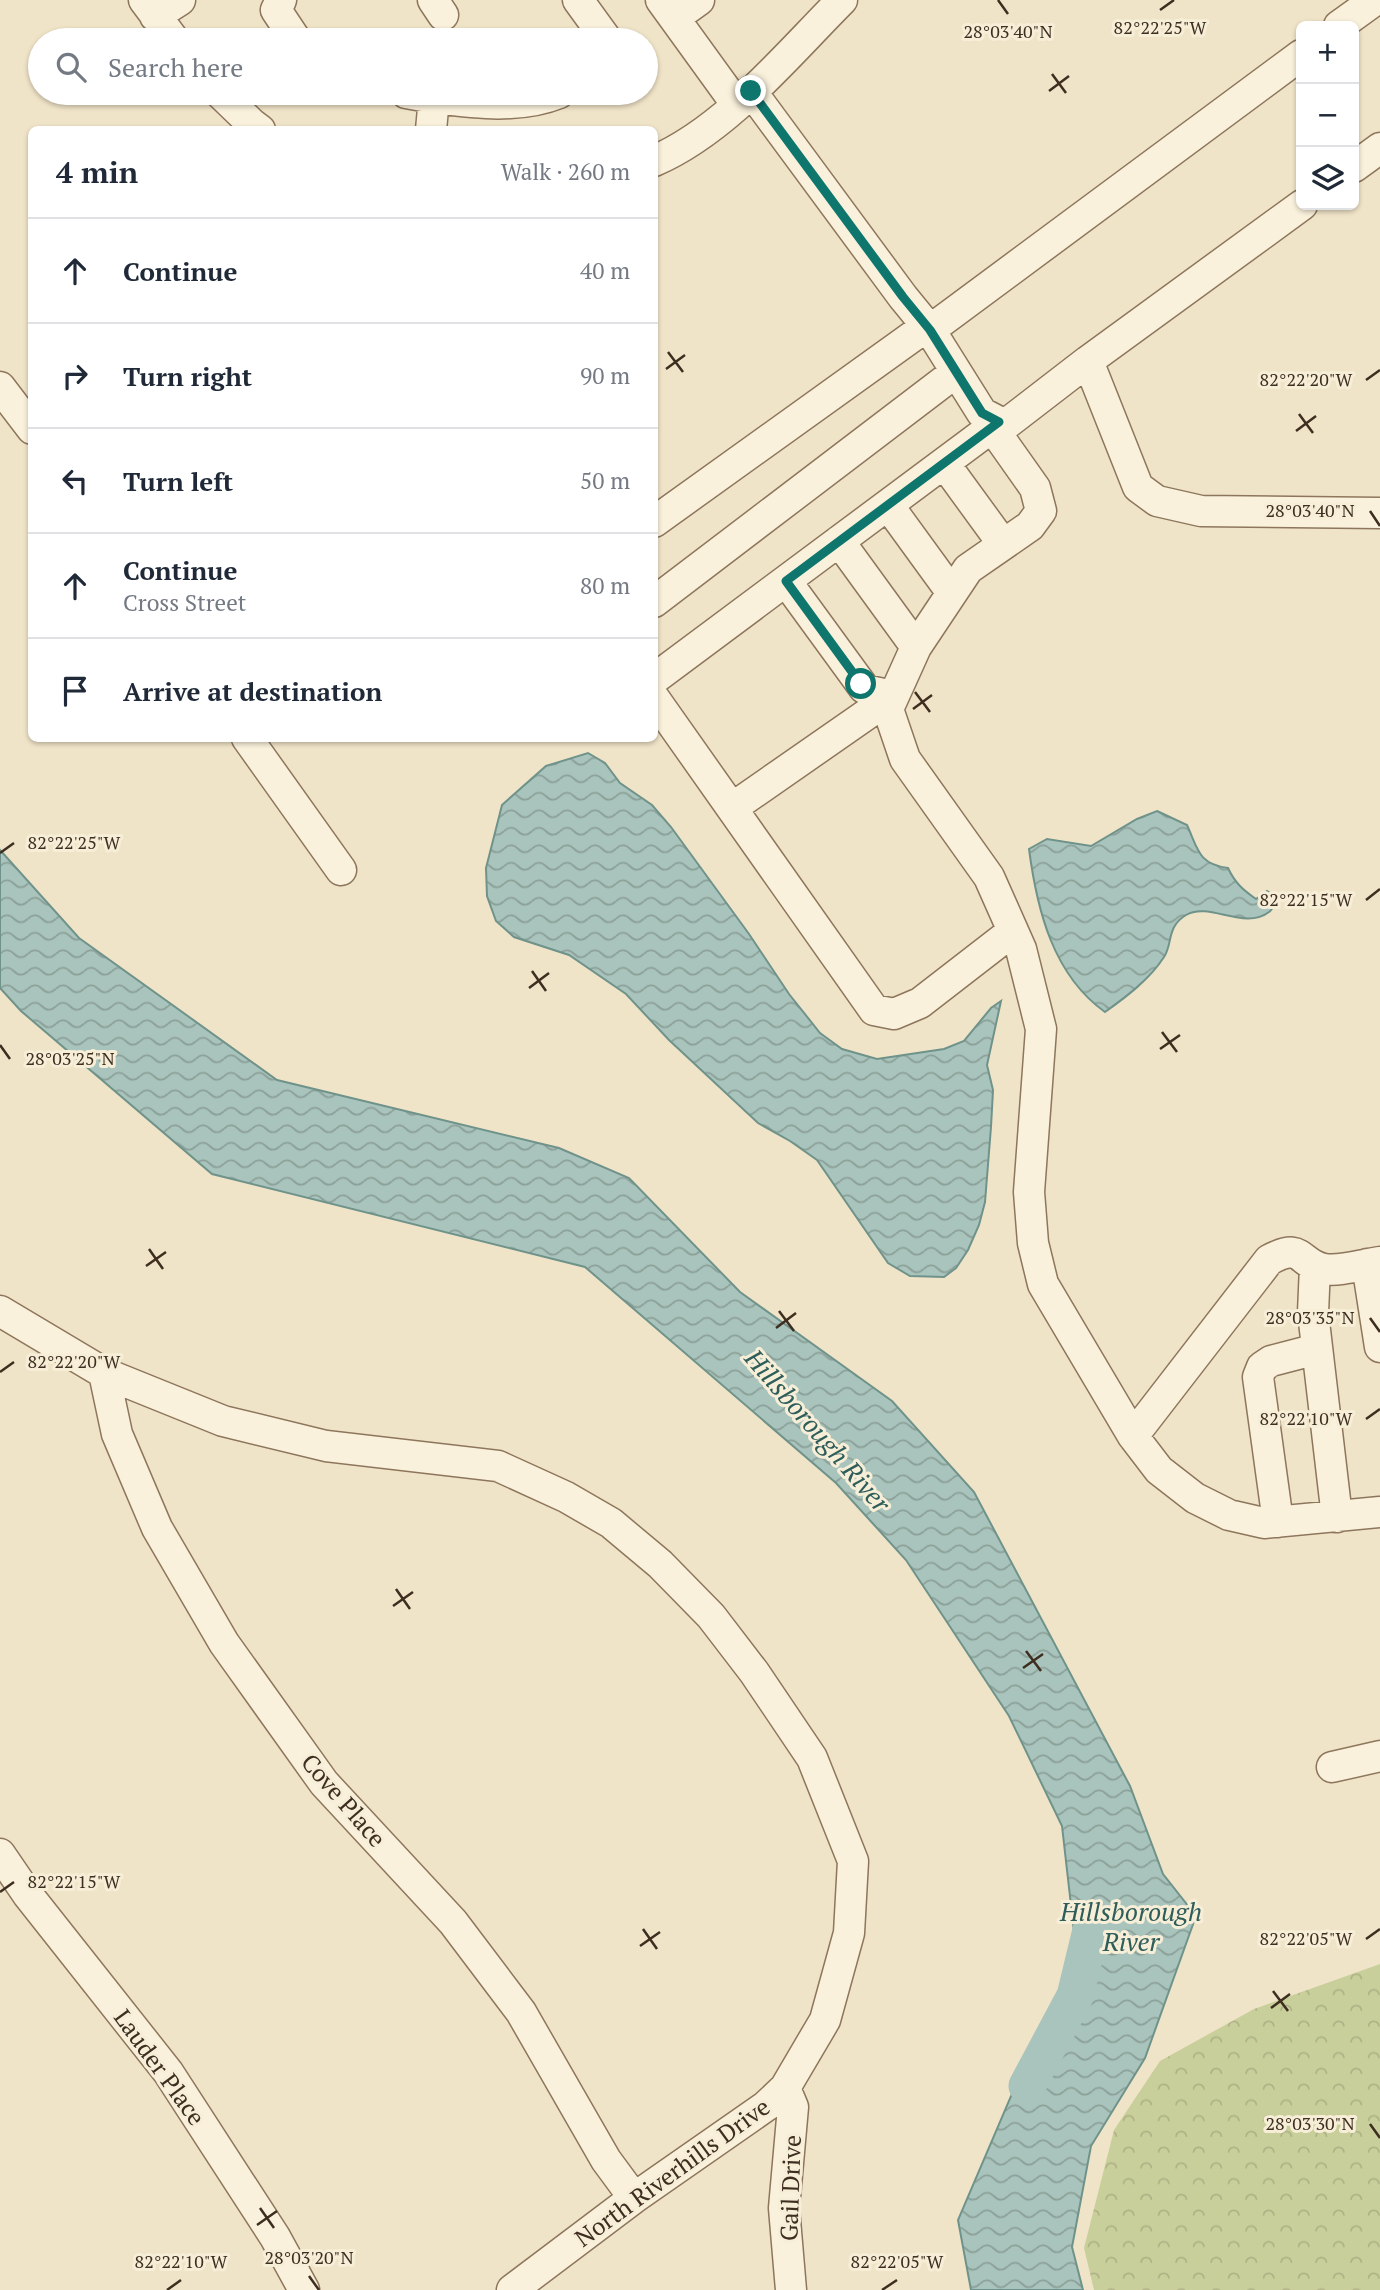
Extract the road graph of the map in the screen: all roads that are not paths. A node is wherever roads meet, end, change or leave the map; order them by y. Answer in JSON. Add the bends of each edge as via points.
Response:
{"nodes":[{"id":1,"x":180,"y":0,"type":"edge"},
{"id":2,"x":281,"y":0,"type":"edge"},
{"id":3,"x":578,"y":0,"type":"edge"},
{"id":4,"x":699,"y":0,"type":"edge"},
{"id":5,"x":842,"y":0,"type":"edge"},
{"id":6,"x":1375,"y":0,"type":"edge"},
{"id":7,"x":149,"y":8,"type":"edge"},
{"id":8,"x":667,"y":9,"type":"edge"},
{"id":9,"x":1346,"y":21,"type":"edge"},
{"id":10,"x":165,"y":28,"type":"edge"},
{"id":11,"x":288,"y":28,"type":"edge"},
{"id":12,"x":598,"y":28,"type":"edge"},
{"id":13,"x":1296,"y":59,"type":"edge"},
{"id":14,"x":744,"y":98,"type":"junction"},
{"id":15,"x":232,"y":105,"type":"edge"},
{"id":16,"x":423,"y":105,"type":"edge"},
{"id":17,"x":252,"y":126,"type":"edge"},
{"id":18,"x":430,"y":126,"type":"edge"},
{"id":19,"x":1380,"y":148,"type":"edge"},
{"id":20,"x":658,"y":159,"type":"edge"},
{"id":21,"x":1359,"y":163,"type":"edge"},
{"id":22,"x":1296,"y":209,"type":"edge"},
{"id":23,"x":929,"y":328,"type":"junction"},
{"id":24,"x":1088,"y":361,"type":"junction"},
{"id":25,"x":956,"y":372,"type":"junction"},
{"id":26,"x":0,"y":387,"type":"edge"},
{"id":27,"x":28,"y":424,"type":"edge"},
{"id":28,"x":996,"y":425,"type":"junction"},
{"id":29,"x":944,"y":463,"type":"junction"},
{"id":30,"x":888,"y":505,"type":"junction"},
{"id":31,"x":1380,"y":513,"type":"edge"},
{"id":32,"x":658,"y":519,"type":"edge"},
{"id":33,"x":839,"y":541,"type":"junction"},
{"id":34,"x":1003,"y":544,"type":"junction"},
{"id":35,"x":786,"y":581,"type":"junction"},
{"id":36,"x":952,"y":593,"type":"junction"},
{"id":37,"x":658,"y":599,"type":"edge"},
{"id":38,"x":916,"y":647,"type":"junction"},
{"id":39,"x":658,"y":676,"type":"edge"},
{"id":40,"x":893,"y":696,"type":"junction"},
{"id":41,"x":658,"y":704,"type":"edge"},
{"id":42,"x":250,"y":742,"type":"edge"},
{"id":43,"x":732,"y":808,"type":"junction"},
{"id":44,"x":341,"y":870,"type":"dead end"},
{"id":45,"x":1013,"y":930,"type":"junction"},
{"id":46,"x":1373,"y":1263,"type":"edge"},
{"id":47,"x":1315,"y":1266,"type":"junction"},
{"id":48,"x":0,"y":1311,"type":"edge"},
{"id":49,"x":1380,"y":1347,"type":"edge"},
{"id":50,"x":1317,"y":1349,"type":"junction"},
{"id":51,"x":104,"y":1373,"type":"junction"},
{"id":52,"x":1133,"y":1436,"type":"junction"},
{"id":53,"x":1380,"y":1512,"type":"edge"},
{"id":54,"x":1337,"y":1517,"type":"junction"},
{"id":55,"x":1278,"y":1522,"type":"junction"},
{"id":56,"x":1380,"y":1756,"type":"edge"},
{"id":57,"x":1332,"y":1768,"type":"dead end"},
{"id":58,"x":0,"y":1854,"type":"edge"},
{"id":59,"x":785,"y":2088,"type":"junction"},
{"id":60,"x":634,"y":2198,"type":"junction"},
{"id":61,"x":304,"y":2290,"type":"edge"},
{"id":62,"x":513,"y":2290,"type":"edge"},
{"id":63,"x":790,"y":2290,"type":"edge"}],
"edges":[{"from":1,"to":7,"type":"street"},
{"from":2,"to":11,"type":"street","via":[[276,10]]},
{"from":3,"to":12,"type":"street"},
{"from":4,"to":8,"type":"street"},
{"from":5,"to":14,"type":"street"},
{"from":6,"to":9,"type":"street"},
{"from":7,"to":10,"type":"street"},
{"from":8,"to":14,"type":"street"},
{"from":13,"to":23,"type":"street"},
{"from":14,"to":20,"type":"street","via":[[706,131]]},
{"from":14,"to":23,"type":"street"},
{"from":15,"to":17,"type":"street"},
{"from":16,"to":18,"type":"street"},
{"from":19,"to":21,"type":"street"},
{"from":22,"to":24,"type":"street"},
{"from":23,"to":25,"type":"street"},
{"from":23,"to":32,"type":"street"},
{"from":24,"to":28,"type":"street","via":[[1005,425]]},
{"from":24,"to":31,"type":"street","via":[[1138,487],[1157,501],[1201,510]]},
{"from":25,"to":28,"type":"street","via":[[982,413]]},
{"from":25,"to":37,"type":"street"},
{"from":26,"to":27,"type":"street"},
{"from":28,"to":29,"type":"street"},
{"from":28,"to":34,"type":"street","via":[[1034,488],[1041,511],[1030,526]]},
{"from":29,"to":30,"type":"street"},
{"from":29,"to":34,"type":"street"},
{"from":30,"to":33,"type":"street"},
{"from":30,"to":36,"type":"street"},
{"from":33,"to":35,"type":"street"},
{"from":33,"to":38,"type":"street"},
{"from":34,"to":36,"type":"street","via":[[968,569]]},
{"from":35,"to":39,"type":"street"},
{"from":35,"to":40,"type":"street","via":[[864,688]]},
{"from":36,"to":38,"type":"street"},
{"from":38,"to":40,"type":"street"},
{"from":40,"to":43,"type":"street"},
{"from":40,"to":45,"type":"street","via":[[888,709],[905,759],[989,877]]},
{"from":41,"to":43,"type":"street"},
{"from":42,"to":44,"type":"street"},
{"from":43,"to":45,"type":"street","via":[[874,1010],[894,1014],[920,1003]]},
{"from":45,"to":52,"type":"street","via":[[1041,1029],[1029,1192],[1033,1244],[1043,1284]]},
{"from":46,"to":47,"type":"street","via":[[1327,1270]]},
{"from":46,"to":49,"type":"street"},
{"from":47,"to":50,"type":"street"},
{"from":47,"to":52,"type":"street","via":[[1292,1252],[1269,1260]]},
{"from":48,"to":51,"type":"street","name":"North Riverhills Drive"},
{"from":50,"to":54,"type":"street"},
{"from":50,"to":55,"type":"street","via":[[1271,1361],[1258,1377]]},
{"from":51,"to":59,"type":"street","name":"North Riverhills Drive","via":[[223,1420],[313,1443],[498,1466],[611,1523],[711,1616],[811,1758],[853,1861],[849,1933],[825,2020]]},
{"from":51,"to":60,"type":"street","name":"Cove Place","via":[[117,1434],[157,1528],[225,1643],[324,1783],[453,1922],[521,2012],[606,2160]]},
{"from":52,"to":55,"type":"street","via":[[1158,1471],[1195,1498],[1229,1515]]},
{"from":53,"to":54,"type":"street"},
{"from":54,"to":55,"type":"street"},
{"from":56,"to":57,"type":"street"},
{"from":58,"to":61,"type":"street","name":"Lauder Place","via":[[168,2072]]},
{"from":59,"to":60,"type":"street","name":"North Riverhills Drive"},
{"from":59,"to":63,"type":"street","name":"Gail Drive","via":[[793,2107],[784,2208]]},
{"from":60,"to":62,"type":"street","name":"North Riverhills Drive"}]}
